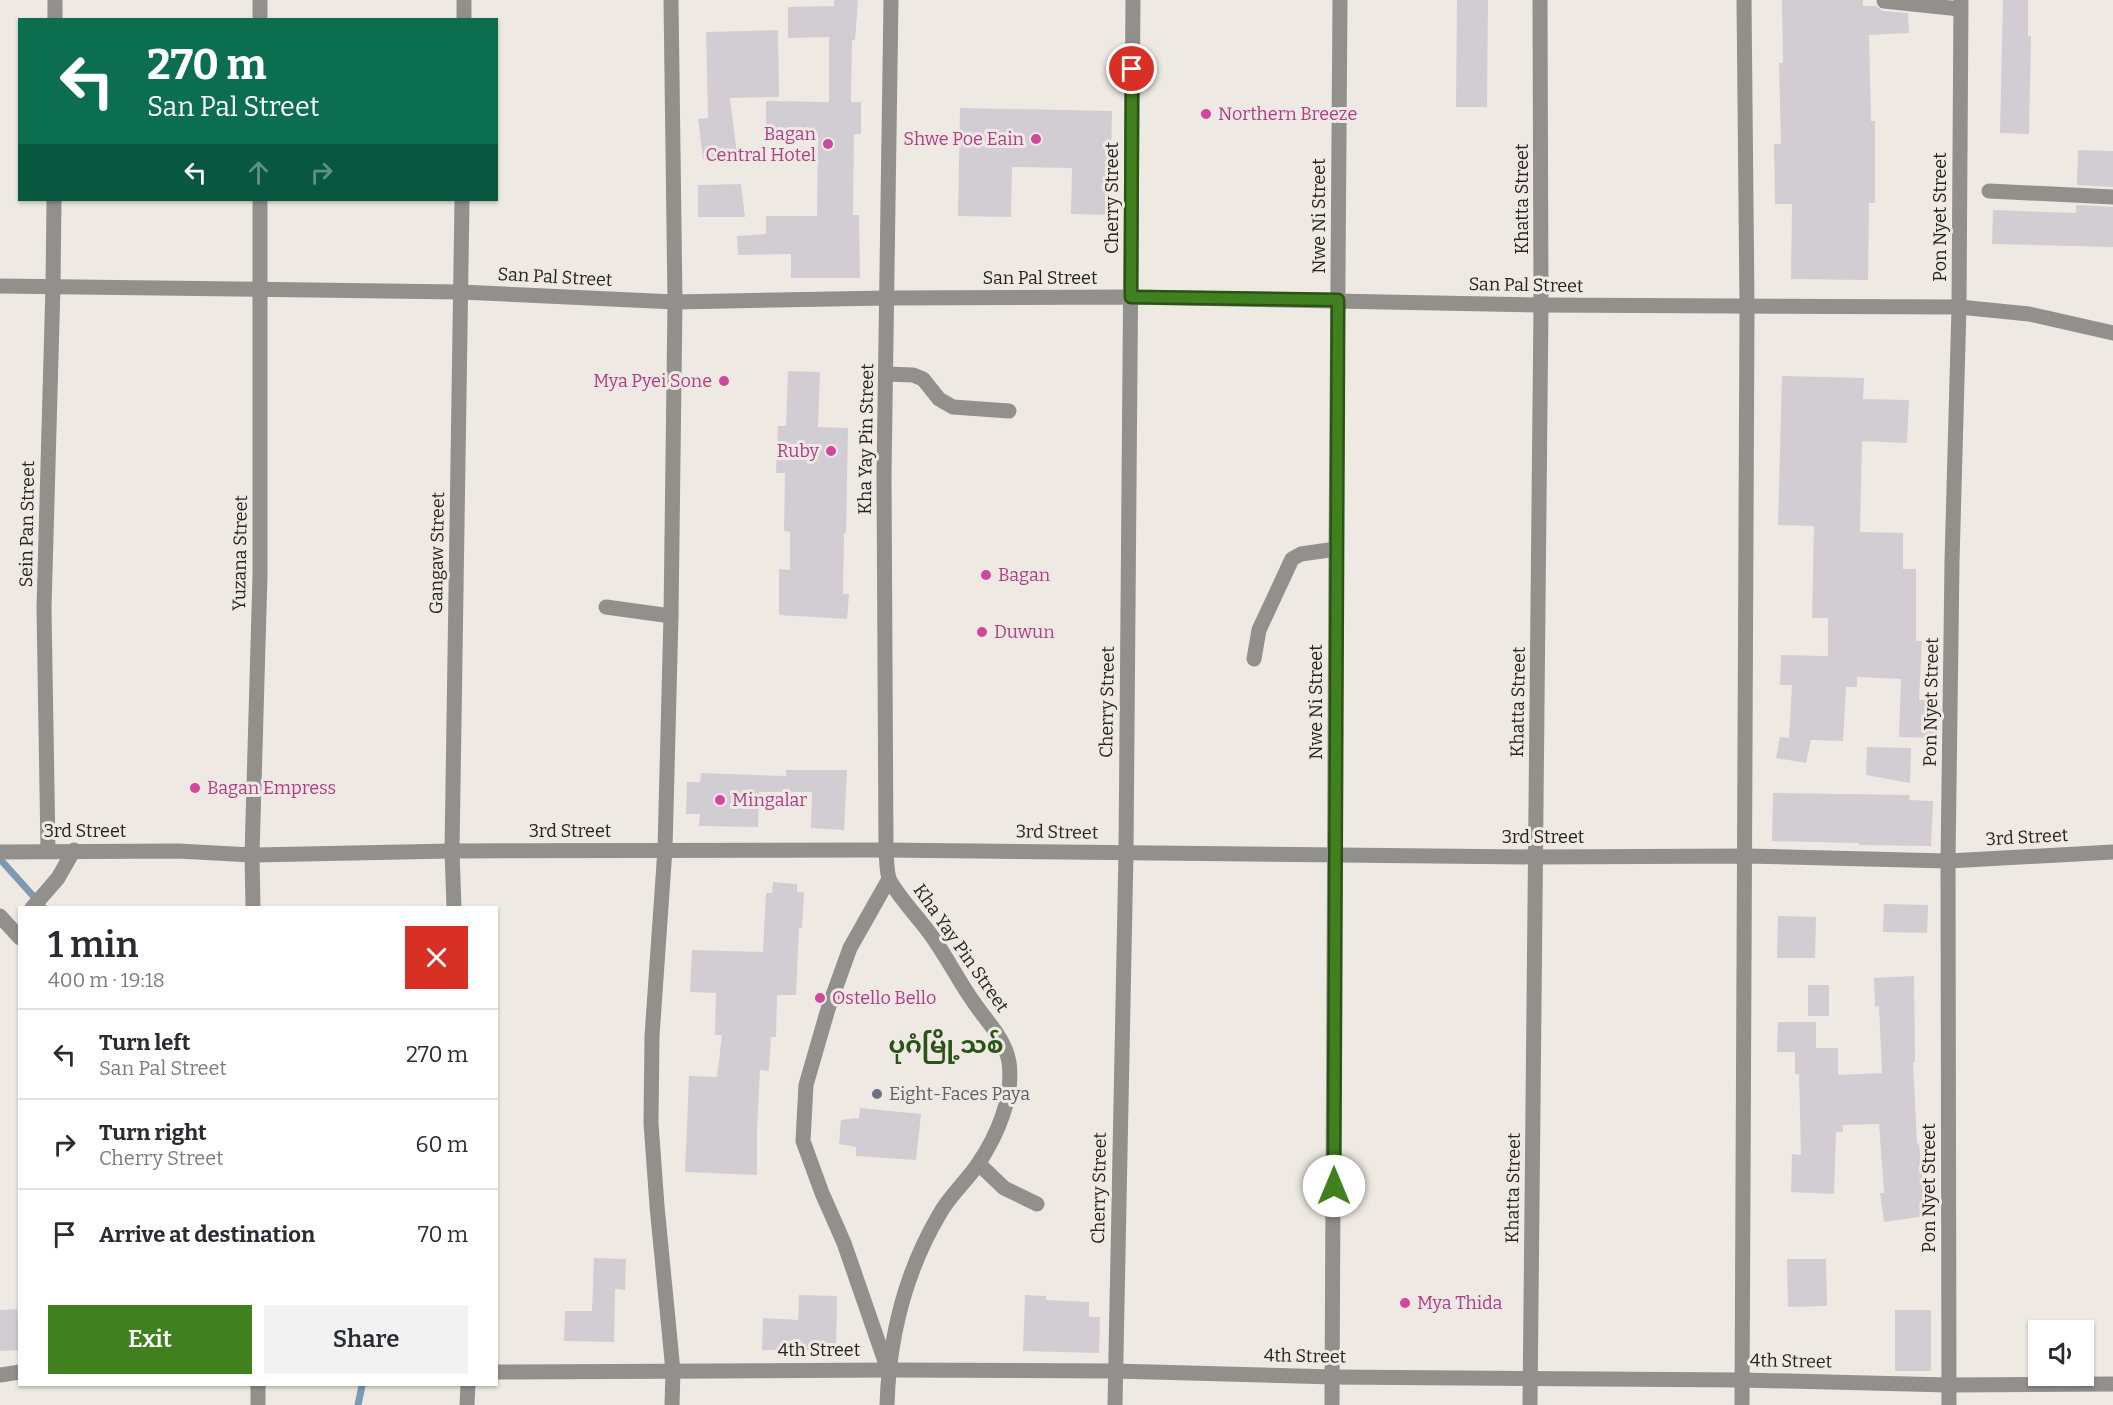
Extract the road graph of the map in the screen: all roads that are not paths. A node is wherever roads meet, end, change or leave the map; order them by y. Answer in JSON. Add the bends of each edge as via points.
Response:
{"nodes":[{"id":1,"x":55,"y":0,"type":"edge"},
{"id":2,"x":260,"y":0,"type":"edge"},
{"id":3,"x":464,"y":0,"type":"edge"},
{"id":4,"x":671,"y":0,"type":"edge"},
{"id":5,"x":891,"y":0,"type":"edge"},
{"id":6,"x":1132,"y":0,"type":"edge"},
{"id":7,"x":1340,"y":0,"type":"edge"},
{"id":8,"x":1540,"y":0,"type":"edge"},
{"id":9,"x":1744,"y":0,"type":"edge"},
{"id":10,"x":1884,"y":1,"type":"edge"},
{"id":11,"x":1960,"y":5,"type":"edge"},
{"id":12,"x":55,"y":18,"type":"edge"},
{"id":13,"x":260,"y":18,"type":"edge"},
{"id":14,"x":464,"y":18,"type":"edge"},
{"id":15,"x":1989,"y":191,"type":"dead end"},
{"id":16,"x":2113,"y":197,"type":"edge"},
{"id":17,"x":54,"y":201,"type":"edge"},
{"id":18,"x":260,"y":201,"type":"edge"},
{"id":19,"x":462,"y":201,"type":"edge"},
{"id":20,"x":0,"y":286,"type":"edge"},
{"id":21,"x":53,"y":286,"type":"junction"},
{"id":22,"x":260,"y":290,"type":"junction"},
{"id":23,"x":461,"y":292,"type":"junction"},
{"id":24,"x":1131,"y":297,"type":"junction"},
{"id":25,"x":887,"y":298,"type":"junction"},
{"id":26,"x":1338,"y":300,"type":"junction"},
{"id":27,"x":675,"y":302,"type":"junction"},
{"id":28,"x":1541,"y":305,"type":"junction"},
{"id":29,"x":1747,"y":307,"type":"junction"},
{"id":30,"x":1959,"y":307,"type":"junction"},
{"id":31,"x":2113,"y":333,"type":"edge"},
{"id":32,"x":886,"y":374,"type":"junction"},
{"id":33,"x":1009,"y":411,"type":"dead end"},
{"id":34,"x":1336,"y":549,"type":"junction"},
{"id":35,"x":606,"y":608,"type":"dead end"},
{"id":36,"x":671,"y":616,"type":"junction"},
{"id":37,"x":1254,"y":659,"type":"dead end"},
{"id":38,"x":665,"y":849,"type":"junction"},
{"id":39,"x":48,"y":850,"type":"junction"},
{"id":40,"x":74,"y":850,"type":"junction"},
{"id":41,"x":886,"y":850,"type":"junction"},
{"id":42,"x":452,"y":851,"type":"junction"},
{"id":43,"x":0,"y":852,"type":"edge"},
{"id":44,"x":1126,"y":852,"type":"junction"},
{"id":45,"x":2113,"y":852,"type":"edge"},
{"id":46,"x":1335,"y":854,"type":"junction"},
{"id":47,"x":252,"y":855,"type":"junction"},
{"id":48,"x":1746,"y":856,"type":"junction"},
{"id":49,"x":1536,"y":857,"type":"junction"},
{"id":50,"x":1948,"y":861,"type":"junction"},
{"id":51,"x":889,"y":879,"type":"junction"},
{"id":52,"x":34,"y":906,"type":"edge"},
{"id":53,"x":253,"y":906,"type":"edge"},
{"id":54,"x":454,"y":906,"type":"edge"},
{"id":55,"x":0,"y":916,"type":"edge"},
{"id":56,"x":18,"y":931,"type":"edge"},
{"id":57,"x":978,"y":1164,"type":"junction"},
{"id":58,"x":1037,"y":1204,"type":"dead end"},
{"id":59,"x":888,"y":1370,"type":"junction"},
{"id":60,"x":672,"y":1371,"type":"junction"},
{"id":61,"x":1115,"y":1371,"type":"junction"},
{"id":62,"x":18,"y":1372,"type":"edge"},
{"id":63,"x":498,"y":1372,"type":"edge"},
{"id":64,"x":0,"y":1375,"type":"edge"},
{"id":65,"x":1333,"y":1377,"type":"junction"},
{"id":66,"x":1531,"y":1377,"type":"junction"},
{"id":67,"x":1743,"y":1380,"type":"junction"},
{"id":68,"x":2113,"y":1384,"type":"edge"},
{"id":69,"x":1949,"y":1385,"type":"junction"},
{"id":70,"x":258,"y":1386,"type":"edge"},
{"id":71,"x":468,"y":1386,"type":"edge"},
{"id":72,"x":258,"y":1405,"type":"edge"},
{"id":73,"x":467,"y":1405,"type":"edge"},
{"id":74,"x":672,"y":1405,"type":"edge"},
{"id":75,"x":887,"y":1405,"type":"edge"},
{"id":76,"x":1115,"y":1405,"type":"edge"},
{"id":77,"x":1332,"y":1405,"type":"edge"},
{"id":78,"x":1530,"y":1405,"type":"edge"},
{"id":79,"x":1742,"y":1405,"type":"edge"},
{"id":80,"x":1948,"y":1405,"type":"edge"}],
"edges":[{"from":1,"to":12,"type":"street"},
{"from":2,"to":13,"type":"street"},
{"from":3,"to":14,"type":"street"},
{"from":4,"to":27,"type":"street"},
{"from":5,"to":25,"type":"street","name":"Kha Yay Pin Street"},
{"from":6,"to":24,"type":"street","name":"Cherry Street"},
{"from":7,"to":26,"type":"street","name":"Nwe Ni Street"},
{"from":8,"to":28,"type":"street","name":"Khatta Street"},
{"from":9,"to":29,"type":"street"},
{"from":10,"to":11,"type":"street"},
{"from":11,"to":30,"type":"street","name":"Pon Nyet Street"},
{"from":15,"to":16,"type":"street"},
{"from":17,"to":21,"type":"street","name":"Sein Pan Street"},
{"from":18,"to":22,"type":"street","name":"Yuzana Street"},
{"from":19,"to":23,"type":"street","name":"Gangaw Street"},
{"from":20,"to":21,"type":"street","name":"San Pal Street"},
{"from":21,"to":22,"type":"street","name":"San Pal Street"},
{"from":21,"to":39,"type":"street","name":"Sein Pan Street","via":[[44,608]]},
{"from":22,"to":23,"type":"street","name":"San Pal Street"},
{"from":22,"to":47,"type":"street","name":"Yuzana Street","via":[[260,575]]},
{"from":23,"to":27,"type":"street","name":"San Pal Street"},
{"from":23,"to":42,"type":"street","name":"Gangaw Street"},
{"from":24,"to":25,"type":"street","name":"San Pal Street"},
{"from":24,"to":26,"type":"street","name":"San Pal Street"},
{"from":24,"to":44,"type":"street","name":"Cherry Street"},
{"from":25,"to":27,"type":"street","name":"San Pal Street"},
{"from":25,"to":32,"type":"street","name":"Kha Yay Pin Street"},
{"from":26,"to":28,"type":"street","name":"San Pal Street"},
{"from":26,"to":34,"type":"street","name":"Nwe Ni Street"},
{"from":27,"to":36,"type":"street"},
{"from":28,"to":29,"type":"street","name":"San Pal Street"},
{"from":28,"to":49,"type":"street","name":"Khatta Street"},
{"from":29,"to":30,"type":"street","name":"San Pal Street"},
{"from":29,"to":48,"type":"street"},
{"from":30,"to":31,"type":"street","name":"San Pal Street","via":[[2029,314]]},
{"from":30,"to":50,"type":"street","name":"Pon Nyet Street"},
{"from":32,"to":33,"type":"street","via":[[923,379],[939,399],[953,407]]},
{"from":32,"to":41,"type":"street","name":"Kha Yay Pin Street"},
{"from":34,"to":37,"type":"street","via":[[1292,559],[1259,630]]},
{"from":34,"to":46,"type":"street","name":"Nwe Ni Street"},
{"from":35,"to":36,"type":"street"},
{"from":36,"to":38,"type":"street"},
{"from":38,"to":41,"type":"street","name":"3rd Street"},
{"from":38,"to":42,"type":"street","name":"3rd Street"},
{"from":38,"to":60,"type":"street","via":[[652,1036],[651,1123]]},
{"from":39,"to":40,"type":"street","name":"3rd Street"},
{"from":39,"to":43,"type":"street","name":"3rd Street"},
{"from":40,"to":47,"type":"street","name":"3rd Street"},
{"from":40,"to":52,"type":"street","via":[[58,878]]},
{"from":41,"to":44,"type":"street","name":"3rd Street"},
{"from":41,"to":51,"type":"street","name":"Kha Yay Pin Street"},
{"from":42,"to":47,"type":"street","name":"3rd Street"},
{"from":42,"to":54,"type":"street","name":"Gangaw Street"},
{"from":44,"to":46,"type":"street","name":"3rd Street"},
{"from":44,"to":61,"type":"street","name":"Cherry Street"},
{"from":45,"to":50,"type":"street","name":"3rd Street"},
{"from":46,"to":49,"type":"street","name":"3rd Street"},
{"from":46,"to":65,"type":"street","name":"Nwe Ni Street"},
{"from":47,"to":53,"type":"street","name":"Yuzana Street"},
{"from":48,"to":49,"type":"street","name":"3rd Street"},
{"from":48,"to":50,"type":"street","name":"3rd Street"},
{"from":48,"to":67,"type":"street"},
{"from":49,"to":66,"type":"street","name":"Khatta Street"},
{"from":50,"to":69,"type":"street","name":"Pon Nyet Street"},
{"from":51,"to":57,"type":"street","name":"Kha Yay Pin Street","via":[[1000,1037],[1009,1061],[1005,1107]]},
{"from":51,"to":59,"type":"street","name":"Kha Yay Pin Street","via":[[850,948],[828,1009],[806,1085],[804,1141]]},
{"from":55,"to":56,"type":"street"},
{"from":57,"to":58,"type":"street","via":[[1005,1188]]},
{"from":57,"to":59,"type":"street","name":"Kha Yay Pin Street","via":[[939,1213],[909,1277]]},
{"from":59,"to":60,"type":"street","name":"4th Street"},
{"from":59,"to":61,"type":"street","name":"4th Street"},
{"from":59,"to":75,"type":"street","name":"Kha Yay Pin Street"},
{"from":60,"to":63,"type":"street","name":"4th Street"},
{"from":60,"to":74,"type":"street"},
{"from":61,"to":65,"type":"street","name":"4th Street"},
{"from":61,"to":76,"type":"street","name":"Cherry Street"},
{"from":62,"to":64,"type":"street"},
{"from":65,"to":66,"type":"street","name":"4th Street"},
{"from":65,"to":77,"type":"street","name":"Nwe Ni Street"},
{"from":66,"to":67,"type":"street","name":"4th Street"},
{"from":66,"to":78,"type":"street","name":"Khatta Street"},
{"from":67,"to":69,"type":"street","name":"4th Street"},
{"from":67,"to":79,"type":"street"},
{"from":68,"to":69,"type":"street","name":"4th Street"},
{"from":69,"to":80,"type":"street","name":"Pon Nyet Street"},
{"from":70,"to":72,"type":"street"},
{"from":71,"to":73,"type":"street"}]}
